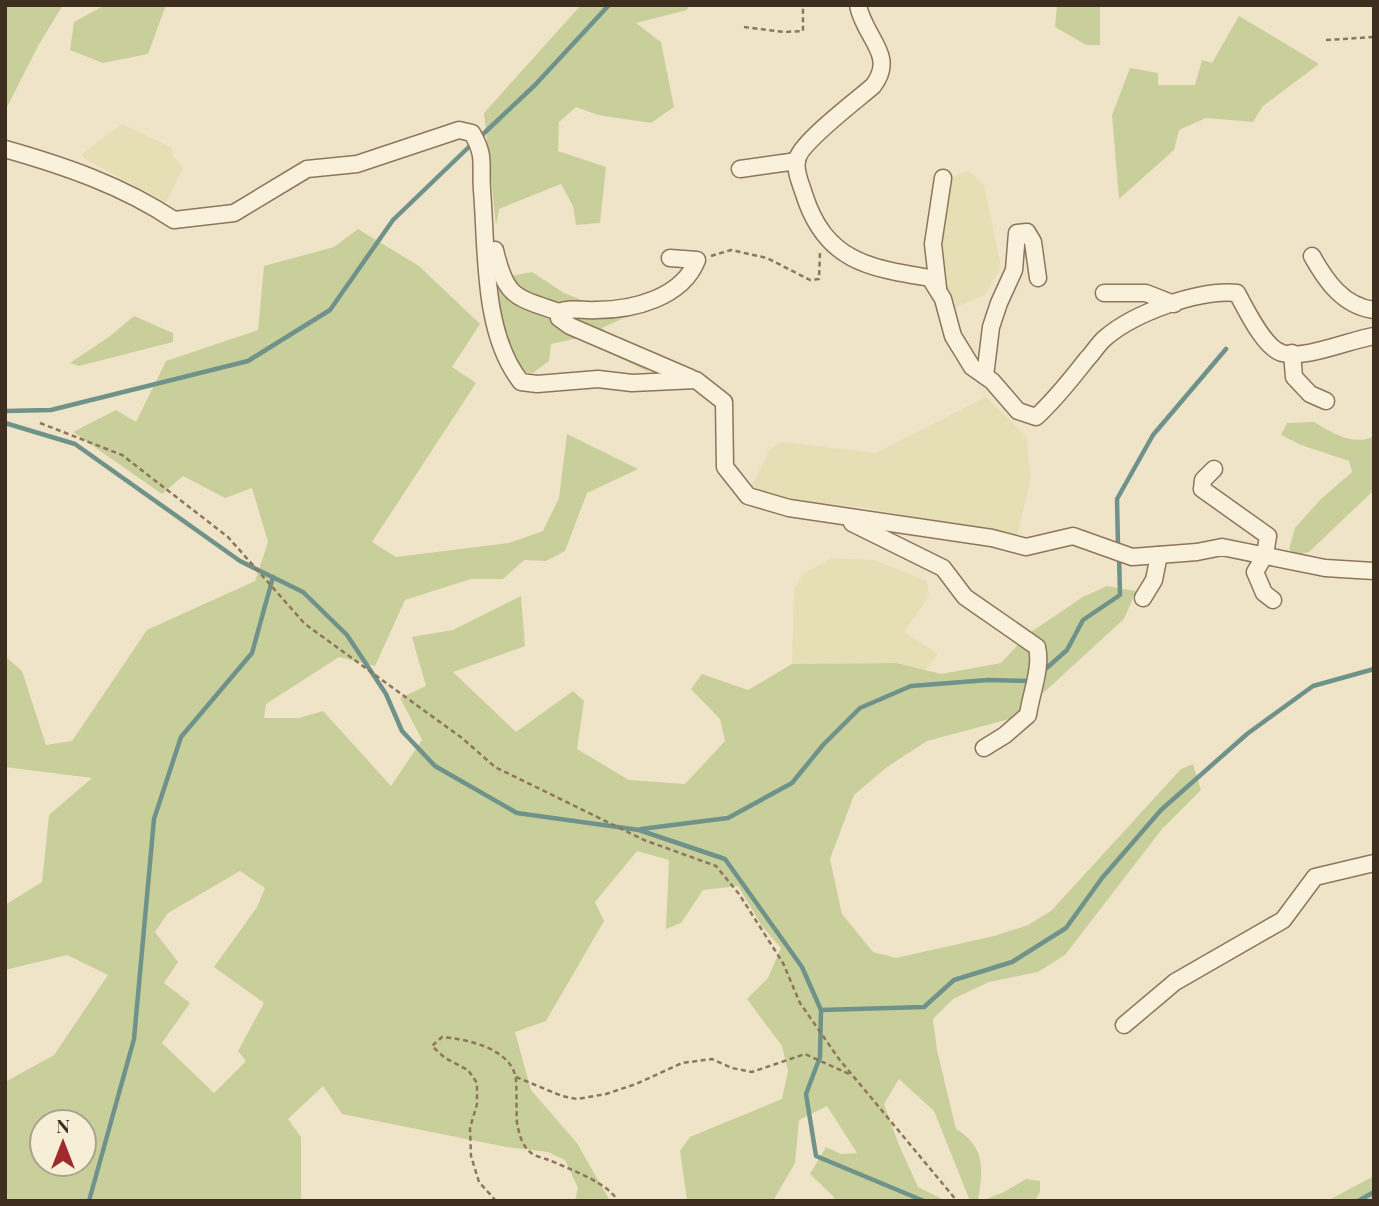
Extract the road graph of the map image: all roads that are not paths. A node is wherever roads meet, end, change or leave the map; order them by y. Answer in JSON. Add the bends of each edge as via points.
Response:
{"nodes":[{"id":1,"x":858,"y":5,"type":"edge"},
{"id":2,"x":5,"y":149,"type":"edge"},
{"id":3,"x":797,"y":161,"type":"junction"},
{"id":4,"x":740,"y":169,"type":"dead end"},
{"id":5,"x":943,"y":178,"type":"dead end"},
{"id":6,"x":486,"y":240,"type":"junction"},
{"id":7,"x":1312,"y":256,"type":"dead end"},
{"id":8,"x":670,"y":258,"type":"dead end"},
{"id":9,"x":1038,"y":278,"type":"dead end"},
{"id":10,"x":938,"y":291,"type":"junction"},
{"id":11,"x":1104,"y":293,"type":"dead end"},
{"id":12,"x":1174,"y":304,"type":"junction"},
{"id":13,"x":1374,"y":310,"type":"edge"},
{"id":14,"x":559,"y":312,"type":"junction"},
{"id":15,"x":1374,"y":336,"type":"edge"},
{"id":16,"x":1292,"y":354,"type":"junction"},
{"id":17,"x":985,"y":376,"type":"junction"},
{"id":18,"x":696,"y":380,"type":"junction"},
{"id":19,"x":1326,"y":401,"type":"dead end"},
{"id":20,"x":1214,"y":468,"type":"dead end"},
{"id":21,"x":837,"y":515,"type":"junction"},
{"id":22,"x":1159,"y":555,"type":"junction"},
{"id":23,"x":1265,"y":555,"type":"junction"},
{"id":24,"x":1374,"y":570,"type":"edge"},
{"id":25,"x":1143,"y":598,"type":"dead end"},
{"id":26,"x":1273,"y":600,"type":"dead end"},
{"id":27,"x":984,"y":748,"type":"dead end"},
{"id":28,"x":1374,"y":863,"type":"edge"},
{"id":29,"x":1124,"y":1024,"type":"dead end"}],
"edges":[{"from":1,"to":3,"type":"street","via":[[884,63],[881,76],[810,142]]},
{"from":2,"to":6,"type":"street","via":[[62,164],[146,202],[174,220],[234,213],[307,169],[357,164],[459,130],[472,133],[482,150]]},
{"from":3,"to":4,"type":"street"},
{"from":3,"to":10,"type":"street","via":[[806,201],[833,247],[860,262],[930,278]]},
{"from":5,"to":10,"type":"street","via":[[933,244]]},
{"from":6,"to":14,"type":"street","via":[[495,250],[504,282],[520,298]]},
{"from":6,"to":18,"type":"street","via":[[495,331],[521,382]]},
{"from":7,"to":13,"type":"street","via":[[1327,283],[1346,299]]},
{"from":8,"to":14,"type":"street","via":[[697,260],[691,274],[652,300],[621,308]]},
{"from":9,"to":17,"type":"street","via":[[1033,242],[1027,232],[1017,233],[1014,270],[991,327]]},
{"from":10,"to":17,"type":"street","via":[[953,336],[972,367]]},
{"from":11,"to":12,"type":"street","via":[[1146,293]]},
{"from":12,"to":16,"type":"street","via":[[1222,291],[1237,293],[1271,345],[1282,354]]},
{"from":12,"to":17,"type":"street","via":[[1139,316],[1104,339],[1055,400],[1036,416],[1018,411]]},
{"from":14,"to":18,"type":"street","via":[[559,318],[570,326]]},
{"from":15,"to":16,"type":"street"},
{"from":16,"to":19,"type":"street","via":[[1294,377],[1310,394]]},
{"from":18,"to":21,"type":"street","via":[[724,402],[725,467],[748,496]]},
{"from":20,"to":23,"type":"street","via":[[1203,480],[1202,489],[1268,536]]},
{"from":21,"to":22,"type":"street","via":[[1027,547],[1073,536],[1132,557]]},
{"from":21,"to":27,"type":"street","via":[[943,568],[965,597],[1037,647],[1040,659],[1028,715]]},
{"from":22,"to":23,"type":"street","via":[[1222,547]]},
{"from":22,"to":25,"type":"street","via":[[1154,580]]},
{"from":23,"to":24,"type":"street","via":[[1325,568]]},
{"from":23,"to":26,"type":"street","via":[[1255,572]]},
{"from":28,"to":29,"type":"street","via":[[1315,877],[1283,920],[1175,982]]}]}
